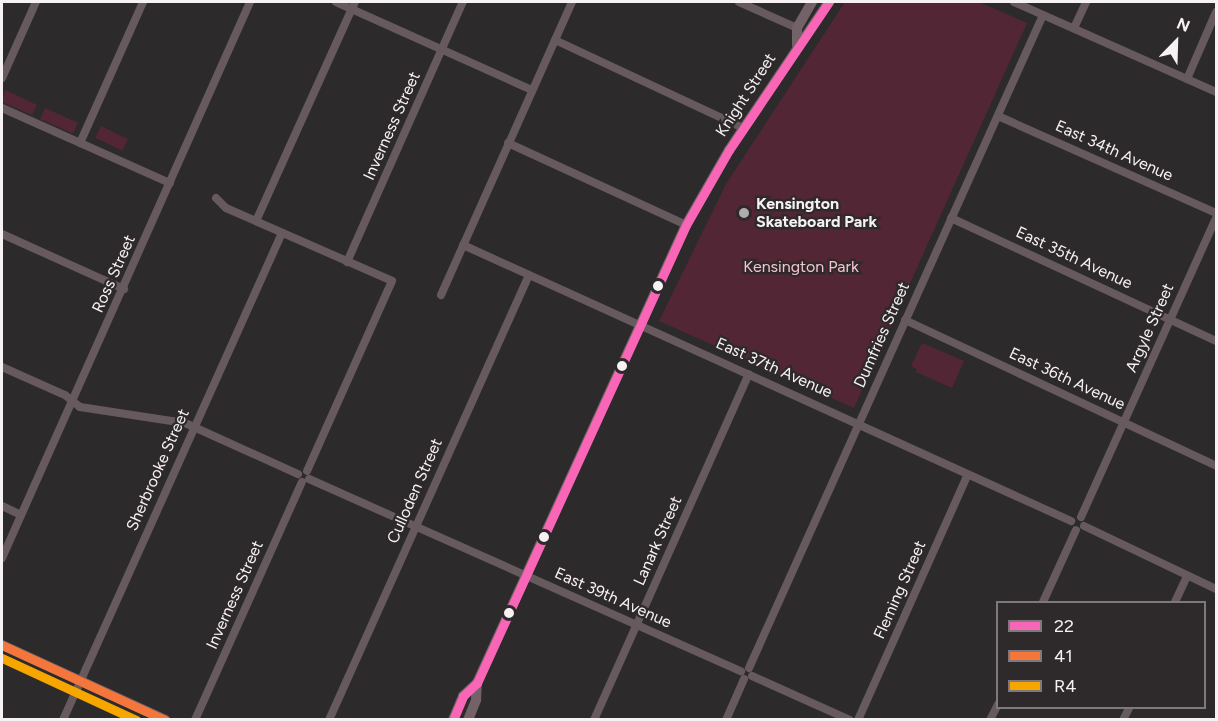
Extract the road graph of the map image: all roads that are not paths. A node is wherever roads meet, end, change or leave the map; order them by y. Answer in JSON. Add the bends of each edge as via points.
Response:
{"nodes":[{"id":1,"x":36,"y":2,"type":"edge"},
{"id":2,"x":143,"y":2,"type":"edge"},
{"id":3,"x":250,"y":2,"type":"edge"},
{"id":4,"x":336,"y":2,"type":"edge"},
{"id":5,"x":463,"y":2,"type":"edge"},
{"id":6,"x":572,"y":2,"type":"edge"},
{"id":7,"x":739,"y":2,"type":"edge"},
{"id":8,"x":812,"y":2,"type":"edge"},
{"id":9,"x":830,"y":2,"type":"edge"},
{"id":10,"x":1014,"y":2,"type":"edge"},
{"id":11,"x":1086,"y":2,"type":"edge"},
{"id":12,"x":353,"y":5,"type":"edge"},
{"id":13,"x":1216,"y":12,"type":"edge"},
{"id":14,"x":1043,"y":15,"type":"junction"},
{"id":15,"x":797,"y":28,"type":"junction"},
{"id":16,"x":1074,"y":28,"type":"junction"},
{"id":17,"x":555,"y":40,"type":"junction"},
{"id":18,"x":797,"y":45,"type":"junction"},
{"id":19,"x":442,"y":49,"type":"junction"},
{"id":20,"x":2,"y":78,"type":"edge"},
{"id":21,"x":1187,"y":79,"type":"junction"},
{"id":22,"x":532,"y":90,"type":"junction"},
{"id":23,"x":1216,"y":92,"type":"edge"},
{"id":24,"x":2,"y":108,"type":"edge"},
{"id":25,"x":998,"y":116,"type":"junction"},
{"id":26,"x":743,"y":128,"type":"junction"},
{"id":27,"x":80,"y":143,"type":"junction"},
{"id":28,"x":508,"y":143,"type":"junction"},
{"id":29,"x":170,"y":183,"type":"junction"},
{"id":30,"x":216,"y":198,"type":"dead end"},
{"id":31,"x":1216,"y":213,"type":"edge"},
{"id":32,"x":951,"y":218,"type":"junction"},
{"id":33,"x":1216,"y":218,"type":"edge"},
{"id":34,"x":256,"y":221,"type":"junction"},
{"id":35,"x":686,"y":225,"type":"junction"},
{"id":36,"x":282,"y":233,"type":"junction"},
{"id":37,"x":2,"y":234,"type":"edge"},
{"id":38,"x":463,"y":245,"type":"junction"},
{"id":39,"x":347,"y":262,"type":"junction"},
{"id":40,"x":529,"y":276,"type":"junction"},
{"id":41,"x":124,"y":289,"type":"junction"},
{"id":42,"x":441,"y":295,"type":"dead end"},
{"id":43,"x":1170,"y":319,"type":"junction"},
{"id":44,"x":905,"y":320,"type":"junction"},
{"id":45,"x":640,"y":325,"type":"junction"},
{"id":46,"x":1216,"y":341,"type":"edge"},
{"id":47,"x":2,"y":367,"type":"edge"},
{"id":48,"x":749,"y":374,"type":"junction"},
{"id":49,"x":72,"y":401,"type":"junction"},
{"id":50,"x":1125,"y":422,"type":"junction"},
{"id":51,"x":859,"y":423,"type":"junction"},
{"id":52,"x":194,"y":426,"type":"junction"},
{"id":53,"x":1216,"y":466,"type":"edge"},
{"id":54,"x":968,"y":474,"type":"junction"},
{"id":55,"x":304,"y":477,"type":"junction"},
{"id":56,"x":2,"y":506,"type":"edge"},
{"id":57,"x":21,"y":515,"type":"junction"},
{"id":58,"x":1081,"y":517,"type":"junction"},
{"id":59,"x":1071,"y":520,"type":"junction"},
{"id":60,"x":416,"y":527,"type":"junction"},
{"id":61,"x":1080,"y":528,"type":"junction"},
{"id":62,"x":2,"y":558,"type":"edge"},
{"id":63,"x":526,"y":576,"type":"junction"},
{"id":64,"x":1187,"y":576,"type":"junction"},
{"id":65,"x":1216,"y":589,"type":"edge"},
{"id":66,"x":1044,"y":601,"type":"edge"},
{"id":67,"x":1176,"y":601,"type":"edge"},
{"id":68,"x":637,"y":625,"type":"junction"},
{"id":69,"x":2,"y":645,"type":"edge"},
{"id":70,"x":747,"y":674,"type":"junction"},
{"id":71,"x":80,"y":681,"type":"junction"},
{"id":72,"x":477,"y":683,"type":"junction"},
{"id":73,"x":63,"y":720,"type":"edge"},
{"id":74,"x":166,"y":720,"type":"edge"},
{"id":75,"x":195,"y":720,"type":"edge"},
{"id":76,"x":329,"y":720,"type":"edge"},
{"id":77,"x":453,"y":720,"type":"edge"},
{"id":78,"x":468,"y":720,"type":"edge"},
{"id":79,"x":594,"y":720,"type":"edge"},
{"id":80,"x":726,"y":720,"type":"edge"},
{"id":81,"x":850,"y":720,"type":"edge"},
{"id":82,"x":858,"y":720,"type":"edge"}],
"edges":[{"from":1,"to":20,"type":"street"},
{"from":2,"to":27,"type":"street"},
{"from":3,"to":29,"type":"street","name":"Ross Street"},
{"from":4,"to":12,"type":"street"},
{"from":5,"to":19,"type":"street","name":"Inverness Street"},
{"from":6,"to":17,"type":"street"},
{"from":7,"to":15,"type":"street"},
{"from":8,"to":15,"type":"main road","name":"Knight Street"},
{"from":9,"to":18,"type":"main road","name":"Knight Street"},
{"from":10,"to":14,"type":"street"},
{"from":11,"to":16,"type":"street"},
{"from":12,"to":19,"type":"street"},
{"from":12,"to":34,"type":"street"},
{"from":13,"to":21,"type":"street"},
{"from":14,"to":16,"type":"street"},
{"from":14,"to":25,"type":"street","name":"Dumfries Street"},
{"from":15,"to":18,"type":"main road","name":"Knight Street"},
{"from":16,"to":21,"type":"street"},
{"from":17,"to":22,"type":"street"},
{"from":17,"to":26,"type":"street"},
{"from":18,"to":26,"type":"main road","name":"Knight Street"},
{"from":19,"to":22,"type":"street"},
{"from":19,"to":39,"type":"street","name":"Inverness Street"},
{"from":21,"to":23,"type":"street"},
{"from":22,"to":28,"type":"street"},
{"from":24,"to":27,"type":"street"},
{"from":25,"to":31,"type":"street","name":"East 34th Avenue"},
{"from":25,"to":32,"type":"street","name":"Dumfries Street"},
{"from":26,"to":35,"type":"main road","name":"Knight Street"},
{"from":27,"to":29,"type":"street"},
{"from":28,"to":35,"type":"street"},
{"from":28,"to":38,"type":"street"},
{"from":29,"to":41,"type":"street","name":"Ross Street"},
{"from":30,"to":34,"type":"street","via":[[226,208]]},
{"from":32,"to":43,"type":"street","name":"East 35th Avenue"},
{"from":32,"to":44,"type":"street","name":"Dumfries Street"},
{"from":33,"to":43,"type":"street","name":"Argyle Street"},
{"from":34,"to":36,"type":"street"},
{"from":35,"to":45,"type":"main road","name":"Knight Street"},
{"from":36,"to":39,"type":"street"},
{"from":36,"to":52,"type":"street","name":"Sherbrooke Street"},
{"from":37,"to":41,"type":"street"},
{"from":38,"to":40,"type":"street","name":"East 37th Avenue"},
{"from":38,"to":42,"type":"street"},
{"from":39,"to":55,"type":"street","name":"Inverness Street","via":[[392,281]]},
{"from":40,"to":45,"type":"street","name":"East 37th Avenue"},
{"from":40,"to":60,"type":"street","name":"Culloden Street"},
{"from":41,"to":49,"type":"street","name":"Ross Street"},
{"from":43,"to":46,"type":"street","name":"East 35th Avenue"},
{"from":43,"to":50,"type":"street","name":"Argyle Street"},
{"from":44,"to":50,"type":"street","name":"East 36th Avenue"},
{"from":44,"to":51,"type":"street","name":"Dumfries Street"},
{"from":45,"to":48,"type":"street","name":"East 37th Avenue"},
{"from":45,"to":63,"type":"main road","name":"Knight Street"},
{"from":47,"to":49,"type":"street","name":"East 39th Avenue"},
{"from":48,"to":51,"type":"street","name":"East 37th Avenue"},
{"from":48,"to":68,"type":"street","name":"Lanark Street"},
{"from":49,"to":52,"type":"street","name":"East 39th Avenue","via":[[80,407]]},
{"from":49,"to":57,"type":"street","name":"Ross Street"},
{"from":50,"to":53,"type":"street","name":"East 36th Avenue"},
{"from":50,"to":58,"type":"street","name":"Argyle Street"},
{"from":51,"to":54,"type":"street","name":"East 37th Avenue"},
{"from":51,"to":70,"type":"street","name":"Dumfries Street"},
{"from":52,"to":55,"type":"street","name":"East 39th Avenue"},
{"from":52,"to":71,"type":"street","name":"Sherbrooke Street"},
{"from":54,"to":59,"type":"street","name":"East 37th Avenue"},
{"from":54,"to":82,"type":"street","name":"Fleming Street"},
{"from":55,"to":60,"type":"street","name":"East 39th Avenue"},
{"from":55,"to":75,"type":"street","name":"Inverness Street"},
{"from":56,"to":57,"type":"street"},
{"from":57,"to":62,"type":"street","name":"Ross Street"},
{"from":58,"to":59,"type":"street"},
{"from":58,"to":61,"type":"street"},
{"from":59,"to":61,"type":"street"},
{"from":60,"to":63,"type":"street","name":"East 39th Avenue"},
{"from":60,"to":76,"type":"street","name":"Culloden Street"},
{"from":61,"to":64,"type":"street"},
{"from":61,"to":66,"type":"street"},
{"from":63,"to":68,"type":"street","name":"East 39th Avenue"},
{"from":63,"to":72,"type":"main road","name":"Knight Street"},
{"from":64,"to":65,"type":"street"},
{"from":64,"to":67,"type":"street"},
{"from":68,"to":70,"type":"street","name":"East 39th Avenue"},
{"from":68,"to":79,"type":"street","name":"Lanark Street"},
{"from":69,"to":71,"type":"main road"},
{"from":70,"to":80,"type":"street","name":"Dumfries Street"},
{"from":70,"to":81,"type":"street","name":"East 39th Avenue"},
{"from":71,"to":73,"type":"street","name":"Sherbrooke Street"},
{"from":71,"to":74,"type":"main road"},
{"from":72,"to":77,"type":"main road","name":"Knight Street","via":[[463,696]]},
{"from":72,"to":78,"type":"main road","name":"Knight Street","via":[[476,700]]}]}
